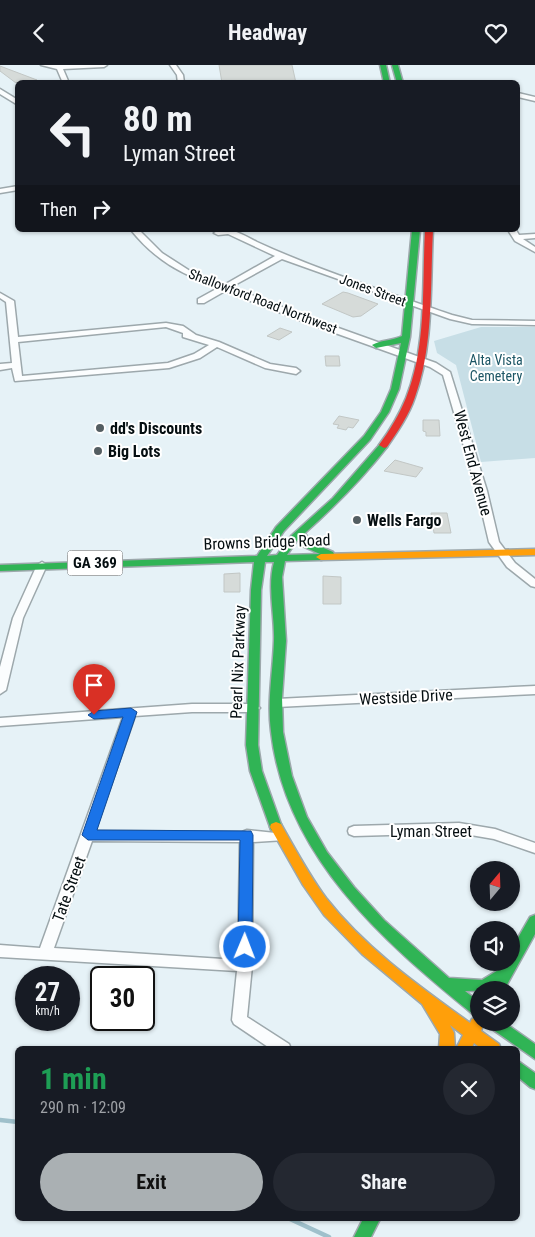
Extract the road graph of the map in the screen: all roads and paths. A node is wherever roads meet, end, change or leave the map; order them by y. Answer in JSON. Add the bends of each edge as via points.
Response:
{"nodes":[{"id":1,"x":44,"y":65,"type":"edge"},
{"id":2,"x":104,"y":65,"type":"edge"},
{"id":3,"x":173,"y":65,"type":"edge"},
{"id":4,"x":383,"y":65,"type":"edge"},
{"id":5,"x":395,"y":65,"type":"edge"},
{"id":6,"x":59,"y":68,"type":"junction"},
{"id":7,"x":65,"y":80,"type":"edge"},
{"id":8,"x":181,"y":80,"type":"edge"},
{"id":9,"x":386,"y":80,"type":"edge"},
{"id":10,"x":399,"y":80,"type":"edge"},
{"id":11,"x":0,"y":91,"type":"edge"},
{"id":12,"x":520,"y":95,"type":"edge"},
{"id":13,"x":535,"y":99,"type":"edge"},
{"id":14,"x":15,"y":101,"type":"edge"},
{"id":15,"x":15,"y":188,"type":"edge"},
{"id":16,"x":0,"y":191,"type":"edge"},
{"id":17,"x":137,"y":232,"type":"edge"},
{"id":18,"x":416,"y":232,"type":"edge"},
{"id":19,"x":429,"y":232,"type":"edge"},
{"id":20,"x":513,"y":232,"type":"edge"},
{"id":21,"x":218,"y":233,"type":"dead end"},
{"id":22,"x":535,"y":236,"type":"edge"},
{"id":23,"x":517,"y":237,"type":"junction"},
{"id":24,"x":535,"y":250,"type":"edge"},
{"id":25,"x":281,"y":256,"type":"junction"},
{"id":26,"x":224,"y":288,"type":"junction"},
{"id":27,"x":0,"y":295,"type":"edge"},
{"id":28,"x":201,"y":301,"type":"dead end"},
{"id":29,"x":408,"y":303,"type":"junction"},
{"id":30,"x":424,"y":309,"type":"junction"},
{"id":31,"x":535,"y":323,"type":"edge"},
{"id":32,"x":406,"y":337,"type":"junction"},
{"id":33,"x":14,"y":340,"type":"junction"},
{"id":34,"x":214,"y":344,"type":"junction"},
{"id":35,"x":376,"y":345,"type":"junction"},
{"id":36,"x":402,"y":355,"type":"junction"},
{"id":37,"x":420,"y":361,"type":"junction"},
{"id":38,"x":16,"y":365,"type":"junction"},
{"id":39,"x":0,"y":367,"type":"edge"},
{"id":40,"x":296,"y":371,"type":"dead end"},
{"id":41,"x":300,"y":533,"type":"junction"},
{"id":42,"x":535,"y":552,"type":"edge"},
{"id":43,"x":502,"y":553,"type":"junction"},
{"id":44,"x":334,"y":556,"type":"junction"},
{"id":45,"x":260,"y":559,"type":"junction"},
{"id":46,"x":280,"y":559,"type":"junction"},
{"id":47,"x":42,"y":565,"type":"junction"},
{"id":48,"x":0,"y":568,"type":"edge"},
{"id":49,"x":535,"y":585,"type":"edge"},
{"id":50,"x":0,"y":690,"type":"edge"},
{"id":51,"x":535,"y":690,"type":"edge"},
{"id":52,"x":277,"y":703,"type":"junction"},
{"id":53,"x":254,"y":708,"type":"junction"},
{"id":54,"x":131,"y":712,"type":"junction"},
{"id":55,"x":0,"y":722,"type":"edge"},
{"id":56,"x":354,"y":831,"type":"dead end"},
{"id":57,"x":88,"y":835,"type":"junction"},
{"id":58,"x":247,"y":835,"type":"junction"},
{"id":59,"x":280,"y":837,"type":"junction"},
{"id":60,"x":535,"y":848,"type":"edge"},
{"id":61,"x":535,"y":921,"type":"edge"},
{"id":62,"x":0,"y":951,"type":"edge"},
{"id":63,"x":45,"y":953,"type":"junction"},
{"id":64,"x":245,"y":966,"type":"junction"},
{"id":65,"x":506,"y":973,"type":"junction"},
{"id":66,"x":501,"y":981,"type":"edge"},
{"id":67,"x":506,"y":981,"type":"edge"},
{"id":68,"x":445,"y":985,"type":"junction"},
{"id":69,"x":424,"y":997,"type":"junction"},
{"id":70,"x":470,"y":1004,"type":"edge"},
{"id":71,"x":470,"y":1030,"type":"edge"},
{"id":72,"x":472,"y":1031,"type":"joint"},
{"id":73,"x":505,"y":1031,"type":"edge"},
{"id":74,"x":518,"y":1031,"type":"edge"},
{"id":75,"x":279,"y":1046,"type":"edge"},
{"id":76,"x":447,"y":1046,"type":"edge"},
{"id":77,"x":465,"y":1046,"type":"edge"},
{"id":78,"x":490,"y":1046,"type":"edge"},
{"id":79,"x":535,"y":1052,"type":"edge"},
{"id":80,"x":520,"y":1071,"type":"edge"},
{"id":81,"x":535,"y":1082,"type":"edge"},
{"id":82,"x":371,"y":1221,"type":"edge"},
{"id":83,"x":362,"y":1237,"type":"edge"}],
"edges":[{"from":1,"to":6,"type":"street"},
{"from":2,"to":6,"type":"street"},
{"from":3,"to":8,"type":"street"},
{"from":4,"to":9,"type":"main road"},
{"from":5,"to":10,"type":"main road"},
{"from":6,"to":7,"type":"street"},
{"from":11,"to":14,"type":"street"},
{"from":12,"to":13,"type":"street"},
{"from":15,"to":16,"type":"street"},
{"from":17,"to":26,"type":"street","name":"Shallowford Road Northwest","via":[[171,263]]},
{"from":18,"to":29,"type":"main road","name":"Pearl Nix Parkway"},
{"from":19,"to":30,"type":"main road"},
{"from":20,"to":23,"type":"street"},
{"from":21,"to":25,"type":"street","name":"Jones Street","via":[[229,232]]},
{"from":22,"to":23,"type":"street"},
{"from":23,"to":24,"type":"street"},
{"from":25,"to":26,"type":"street"},
{"from":25,"to":29,"type":"street","name":"Jones Street"},
{"from":26,"to":28,"type":"street"},
{"from":26,"to":35,"type":"street","name":"Shallowford Road Northwest"},
{"from":27,"to":33,"type":"street","via":[[10,301]]},
{"from":29,"to":30,"type":"street","name":"Jones Street"},
{"from":29,"to":32,"type":"main road","name":"Pearl Nix Parkway"},
{"from":30,"to":31,"type":"street","name":"Jones Street","via":[[472,322]]},
{"from":30,"to":37,"type":"main road"},
{"from":32,"to":35,"type":"main road"},
{"from":32,"to":36,"type":"main road","name":"Pearl Nix Parkway"},
{"from":33,"to":34,"type":"street","via":[[158,327],[179,329]]},
{"from":33,"to":38,"type":"street"},
{"from":34,"to":38,"type":"street","via":[[169,365],[18,379]]},
{"from":34,"to":40,"type":"street","via":[[268,366]]},
{"from":35,"to":36,"type":"street","name":"Shallowford Road Northwest"},
{"from":36,"to":37,"type":"street","name":"West End Avenue"},
{"from":36,"to":45,"type":"main road","name":"Pearl Nix Parkway","via":[[395,389],[386,411],[368,438],[280,529]]},
{"from":37,"to":41,"type":"main road","via":[[405,415],[387,442],[321,515]]},
{"from":37,"to":43,"type":"street","name":"West End Avenue","via":[[440,368],[450,380],[494,542]]},
{"from":38,"to":39,"type":"street"},
{"from":41,"to":44,"type":"main road","via":[[310,547]]},
{"from":41,"to":46,"type":"main road"},
{"from":42,"to":43,"type":"main road","name":"Browns Bridge Road","number":"GA 369"},
{"from":43,"to":44,"type":"main road","name":"Browns Bridge Road","number":"GA 369"},
{"from":43,"to":49,"type":"street","name":"West End Avenue"},
{"from":44,"to":46,"type":"main road","name":"Browns Bridge Road","number":"GA 369"},
{"from":45,"to":46,"type":"main road","name":"Browns Bridge Road","number":"GA 369"},
{"from":45,"to":47,"type":"main road","name":"Browns Bridge Road","number":"GA 369"},
{"from":45,"to":53,"type":"main road","name":"Pearl Nix Parkway","via":[[256,591]]},
{"from":46,"to":52,"type":"main road"},
{"from":47,"to":48,"type":"main road","name":"Browns Bridge Road","number":"GA 369"},
{"from":47,"to":50,"type":"street","via":[[18,618]]},
{"from":51,"to":52,"type":"street","name":"Westside Drive"},
{"from":52,"to":68,"type":"main road","via":[[278,743],[283,768],[306,829],[337,878],[370,917]]},
{"from":53,"to":54,"type":"street"},
{"from":53,"to":59,"type":"main road","name":"Pearl Nix Parkway","via":[[252,745],[256,771]]},
{"from":54,"to":55,"type":"street"},
{"from":54,"to":57,"type":"street","name":"Tate Street"},
{"from":56,"to":60,"type":"street","name":"Lyman Street","via":[[459,828],[494,834]]},
{"from":57,"to":58,"type":"street"},
{"from":57,"to":63,"type":"street","name":"Tate Street"},
{"from":58,"to":59,"type":"street"},
{"from":58,"to":64,"type":"street"},
{"from":59,"to":69,"type":"main road","name":"Pearl Nix Parkway","via":[[312,889],[330,911],[388,970]]},
{"from":61,"to":65,"type":"main road"},
{"from":62,"to":63,"type":"street"},
{"from":63,"to":64,"type":"street"},
{"from":64,"to":75,"type":"street","via":[[239,1020]]},
{"from":65,"to":66,"type":"main road"},
{"from":65,"to":67,"type":"main road"},
{"from":65,"to":68,"type":"main road","via":[[484,986]]},
{"from":68,"to":70,"type":"main road"},
{"from":69,"to":71,"type":"main road","name":"Pearl Nix Parkway"},
{"from":69,"to":76,"type":"main road","via":[[447,1033]]},
{"from":72,"to":77,"type":"main road"},
{"from":72,"to":78,"type":"main road","name":"Pearl Nix Parkway"},
{"from":73,"to":79,"type":"main road"},
{"from":74,"to":79,"type":"main road"},
{"from":80,"to":81,"type":"main road"},
{"from":82,"to":83,"type":"main road"}]}
